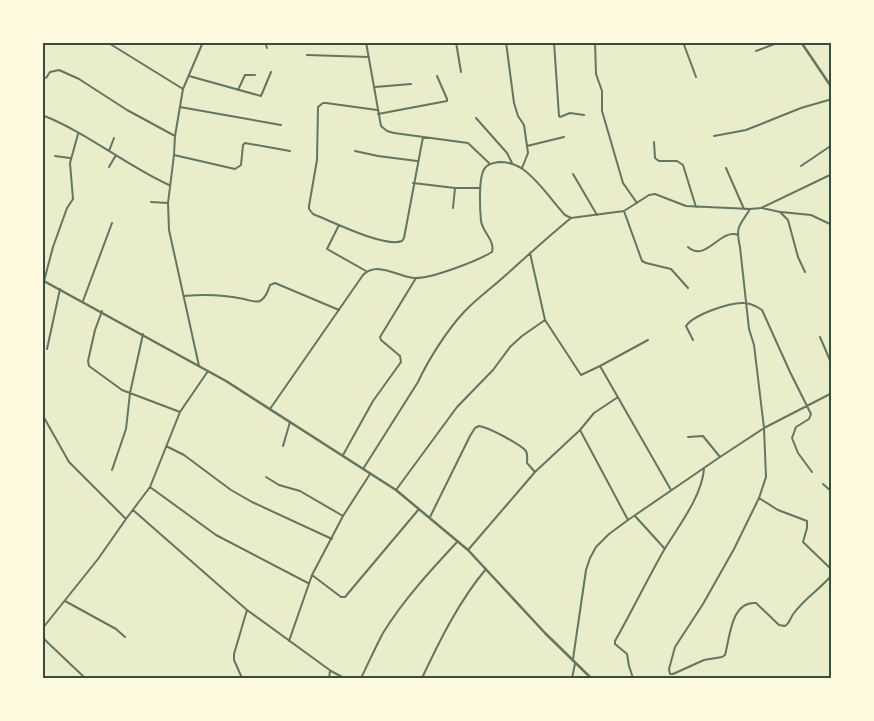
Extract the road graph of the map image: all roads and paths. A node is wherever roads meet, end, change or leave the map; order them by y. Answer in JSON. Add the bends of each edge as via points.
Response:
{"nodes":[{"id":1,"x":107,"y":42,"type":"edge"},
{"id":2,"x":265,"y":42,"type":"edge"},
{"id":3,"x":366,"y":42,"type":"edge"},
{"id":4,"x":456,"y":42,"type":"edge"},
{"id":5,"x":506,"y":42,"type":"edge"},
{"id":6,"x":554,"y":42,"type":"edge"},
{"id":7,"x":595,"y":42,"type":"edge"},
{"id":8,"x":684,"y":42,"type":"edge"},
{"id":9,"x":780,"y":42,"type":"edge"},
{"id":10,"x":801,"y":42,"type":"edge"},
{"id":11,"x":202,"y":43,"type":"edge"},
{"id":12,"x":267,"y":48,"type":"dead end"},
{"id":13,"x":756,"y":51,"type":"dead end"},
{"id":14,"x":307,"y":55,"type":"dead end"},
{"id":15,"x":369,"y":57,"type":"junction"},
{"id":16,"x":271,"y":72,"type":"dead end"},
{"id":17,"x":462,"y":72,"type":"dead end"},
{"id":18,"x":256,"y":75,"type":"dead end"},
{"id":19,"x":189,"y":76,"type":"junction"},
{"id":20,"x":436,"y":76,"type":"dead end"},
{"id":21,"x":696,"y":77,"type":"dead end"},
{"id":22,"x":46,"y":78,"type":"dead end"},
{"id":23,"x":411,"y":84,"type":"dead end"},
{"id":24,"x":375,"y":87,"type":"junction"},
{"id":25,"x":832,"y":88,"type":"edge"},
{"id":26,"x":183,"y":89,"type":"junction"},
{"id":27,"x":238,"y":90,"type":"junction"},
{"id":28,"x":832,"y":98,"type":"edge"},
{"id":29,"x":180,"y":107,"type":"junction"},
{"id":30,"x":377,"y":110,"type":"junction"},
{"id":31,"x":378,"y":114,"type":"junction"},
{"id":32,"x":584,"y":115,"type":"dead end"},
{"id":33,"x":42,"y":116,"type":"edge"},
{"id":34,"x":476,"y":118,"type":"dead end"},
{"id":35,"x":281,"y":125,"type":"dead end"},
{"id":36,"x":78,"y":134,"type":"junction"},
{"id":37,"x":174,"y":136,"type":"junction"},
{"id":38,"x":423,"y":136,"type":"junction"},
{"id":39,"x":714,"y":136,"type":"dead end"},
{"id":40,"x":564,"y":137,"type":"dead end"},
{"id":41,"x":114,"y":138,"type":"dead end"},
{"id":42,"x":654,"y":142,"type":"dead end"},
{"id":43,"x":832,"y":145,"type":"edge"},
{"id":44,"x":527,"y":146,"type":"junction"},
{"id":45,"x":355,"y":150,"type":"dead end"},
{"id":46,"x":109,"y":151,"type":"junction"},
{"id":47,"x":290,"y":151,"type":"dead end"},
{"id":48,"x":174,"y":155,"type":"junction"},
{"id":49,"x":55,"y":156,"type":"dead end"},
{"id":50,"x":116,"y":156,"type":"junction"},
{"id":51,"x":70,"y":158,"type":"junction"},
{"id":52,"x":417,"y":161,"type":"junction"},
{"id":53,"x":512,"y":163,"type":"junction"},
{"id":54,"x":490,"y":164,"type":"junction"},
{"id":55,"x":801,"y":166,"type":"dead end"},
{"id":56,"x":109,"y":167,"type":"dead end"},
{"id":57,"x":522,"y":168,"type":"junction"},
{"id":58,"x":726,"y":168,"type":"dead end"},
{"id":59,"x":574,"y":174,"type":"dead end"},
{"id":60,"x":832,"y":174,"type":"edge"},
{"id":61,"x":413,"y":183,"type":"junction"},
{"id":62,"x":170,"y":185,"type":"junction"},
{"id":63,"x":455,"y":188,"type":"junction"},
{"id":64,"x":480,"y":188,"type":"junction"},
{"id":65,"x":151,"y":202,"type":"dead end"},
{"id":66,"x":168,"y":203,"type":"junction"},
{"id":67,"x":637,"y":203,"type":"junction"},
{"id":68,"x":696,"y":207,"type":"junction"},
{"id":69,"x":453,"y":208,"type":"dead end"},
{"id":70,"x":761,"y":208,"type":"junction"},
{"id":71,"x":744,"y":209,"type":"junction"},
{"id":72,"x":750,"y":209,"type":"junction"},
{"id":73,"x":624,"y":210,"type":"junction"},
{"id":74,"x":780,"y":212,"type":"junction"},
{"id":75,"x":597,"y":215,"type":"junction"},
{"id":76,"x":571,"y":218,"type":"junction"},
{"id":77,"x":832,"y":219,"type":"edge"},
{"id":78,"x":112,"y":223,"type":"dead end"},
{"id":79,"x":828,"y":223,"type":"junction"},
{"id":80,"x":339,"y":224,"type":"junction"},
{"id":81,"x":832,"y":225,"type":"edge"},
{"id":82,"x":738,"y":235,"type":"junction"},
{"id":83,"x":688,"y":247,"type":"dead end"},
{"id":84,"x":530,"y":253,"type":"junction"},
{"id":85,"x":366,"y":271,"type":"junction"},
{"id":86,"x":805,"y":272,"type":"dead end"},
{"id":87,"x":416,"y":278,"type":"junction"},
{"id":88,"x":44,"y":280,"type":"edge"},
{"id":89,"x":688,"y":288,"type":"dead end"},
{"id":90,"x":60,"y":289,"type":"junction"},
{"id":91,"x":184,"y":296,"type":"junction"},
{"id":92,"x":84,"y":301,"type":"junction"},
{"id":93,"x":746,"y":303,"type":"junction"},
{"id":94,"x":339,"y":310,"type":"junction"},
{"id":95,"x":102,"y":311,"type":"junction"},
{"id":96,"x":545,"y":320,"type":"junction"},
{"id":97,"x":143,"y":334,"type":"junction"},
{"id":98,"x":820,"y":337,"type":"dead end"},
{"id":99,"x":648,"y":340,"type":"dead end"},
{"id":100,"x":693,"y":340,"type":"dead end"},
{"id":101,"x":47,"y":349,"type":"dead end"},
{"id":102,"x":832,"y":365,"type":"edge"},
{"id":103,"x":199,"y":366,"type":"junction"},
{"id":104,"x":600,"y":366,"type":"junction"},
{"id":105,"x":208,"y":371,"type":"junction"},
{"id":106,"x":130,"y":393,"type":"junction"},
{"id":107,"x":832,"y":393,"type":"edge"},
{"id":108,"x":618,"y":397,"type":"junction"},
{"id":109,"x":807,"y":405,"type":"junction"},
{"id":110,"x":270,"y":410,"type":"junction"},
{"id":111,"x":180,"y":412,"type":"junction"},
{"id":112,"x":42,"y":414,"type":"edge"},
{"id":113,"x":290,"y":422,"type":"junction"},
{"id":114,"x":764,"y":428,"type":"junction"},
{"id":115,"x":580,"y":430,"type":"junction"},
{"id":116,"x":688,"y":437,"type":"dead end"},
{"id":117,"x":166,"y":446,"type":"junction"},
{"id":118,"x":283,"y":446,"type":"dead end"},
{"id":119,"x":342,"y":455,"type":"junction"},
{"id":120,"x":720,"y":457,"type":"junction"},
{"id":121,"x":704,"y":468,"type":"junction"},
{"id":122,"x":363,"y":469,"type":"junction"},
{"id":123,"x":112,"y":470,"type":"dead end"},
{"id":124,"x":535,"y":472,"type":"junction"},
{"id":125,"x":812,"y":472,"type":"dead end"},
{"id":126,"x":370,"y":474,"type":"junction"},
{"id":127,"x":266,"y":477,"type":"dead end"},
{"id":128,"x":823,"y":484,"type":"dead end"},
{"id":129,"x":150,"y":487,"type":"junction"},
{"id":130,"x":396,"y":490,"type":"junction"},
{"id":131,"x":671,"y":490,"type":"junction"},
{"id":132,"x":832,"y":492,"type":"edge"},
{"id":133,"x":759,"y":498,"type":"junction"},
{"id":134,"x":419,"y":509,"type":"junction"},
{"id":135,"x":133,"y":510,"type":"junction"},
{"id":136,"x":343,"y":516,"type":"junction"},
{"id":137,"x":635,"y":516,"type":"junction"},
{"id":138,"x":430,"y":517,"type":"junction"},
{"id":139,"x":126,"y":519,"type":"junction"},
{"id":140,"x":628,"y":520,"type":"junction"},
{"id":141,"x":332,"y":539,"type":"junction"},
{"id":142,"x":458,"y":541,"type":"junction"},
{"id":143,"x":665,"y":549,"type":"junction"},
{"id":144,"x":468,"y":550,"type":"junction"},
{"id":145,"x":486,"y":569,"type":"junction"},
{"id":146,"x":832,"y":570,"type":"edge"},
{"id":147,"x":312,"y":575,"type":"junction"},
{"id":148,"x":832,"y":575,"type":"edge"},
{"id":149,"x":309,"y":583,"type":"junction"},
{"id":150,"x":65,"y":601,"type":"junction"},
{"id":151,"x":247,"y":610,"type":"junction"},
{"id":152,"x":42,"y":629,"type":"edge"},
{"id":153,"x":42,"y":634,"type":"edge"},
{"id":154,"x":125,"y":637,"type":"dead end"},
{"id":155,"x":44,"y":640,"type":"edge"},
{"id":156,"x":289,"y":641,"type":"junction"},
{"id":157,"x":574,"y":662,"type":"junction"},
{"id":158,"x":331,"y":671,"type":"junction"},
{"id":159,"x":670,"y":674,"type":"junction"},
{"id":160,"x":85,"y":678,"type":"edge"},
{"id":161,"x":242,"y":678,"type":"edge"},
{"id":162,"x":329,"y":678,"type":"edge"},
{"id":163,"x":344,"y":678,"type":"edge"},
{"id":164,"x":361,"y":678,"type":"edge"},
{"id":165,"x":422,"y":678,"type":"edge"},
{"id":166,"x":572,"y":678,"type":"edge"},
{"id":167,"x":591,"y":678,"type":"edge"},
{"id":168,"x":633,"y":678,"type":"edge"},
{"id":169,"x":667,"y":678,"type":"edge"}],
"edges":[{"from":1,"to":26,"type":"street"},
{"from":2,"to":12,"type":"street"},
{"from":3,"to":15,"type":"street"},
{"from":4,"to":17,"type":"street"},
{"from":5,"to":44,"type":"street","via":[[514,103],[524,125]]},
{"from":6,"to":32,"type":"street","via":[[559,116],[570,113]]},
{"from":7,"to":67,"type":"street","via":[[602,111],[623,183]]},
{"from":8,"to":21,"type":"street"},
{"from":9,"to":13,"type":"street"},
{"from":10,"to":25,"type":"street"},
{"from":11,"to":19,"type":"street"},
{"from":14,"to":15,"type":"street"},
{"from":15,"to":24,"type":"street"},
{"from":16,"to":27,"type":"street","via":[[261,96]]},
{"from":18,"to":27,"type":"street","via":[[245,75]]},
{"from":19,"to":26,"type":"street"},
{"from":19,"to":27,"type":"street"},
{"from":20,"to":31,"type":"street","via":[[446,102]]},
{"from":22,"to":37,"type":"street","via":[[50,72],[59,70]]},
{"from":23,"to":24,"type":"street"},
{"from":24,"to":30,"type":"street"},
{"from":26,"to":29,"type":"street"},
{"from":28,"to":39,"type":"street","via":[[746,130]]},
{"from":29,"to":35,"type":"street"},
{"from":29,"to":37,"type":"street"},
{"from":30,"to":31,"type":"street"},
{"from":30,"to":80,"type":"street","via":[[326,102],[318,107],[317,160],[309,210]]},
{"from":31,"to":38,"type":"street","via":[[381,126],[387,132]]},
{"from":33,"to":36,"type":"street"},
{"from":34,"to":53,"type":"street"},
{"from":36,"to":46,"type":"street"},
{"from":36,"to":51,"type":"street"},
{"from":37,"to":48,"type":"street"},
{"from":38,"to":52,"type":"street"},
{"from":38,"to":54,"type":"street","via":[[471,144]]},
{"from":40,"to":44,"type":"street"},
{"from":41,"to":46,"type":"street"},
{"from":42,"to":68,"type":"street","via":[[655,158],[683,164]]},
{"from":43,"to":55,"type":"street"},
{"from":44,"to":57,"type":"street","via":[[528,157]]},
{"from":45,"to":52,"type":"street"},
{"from":46,"to":50,"type":"street"},
{"from":47,"to":48,"type":"street","via":[[245,143],[241,165],[235,169]]},
{"from":48,"to":62,"type":"street"},
{"from":49,"to":51,"type":"street"},
{"from":50,"to":56,"type":"street"},
{"from":50,"to":62,"type":"street"},
{"from":51,"to":88,"type":"street","via":[[73,199],[53,246]]},
{"from":52,"to":61,"type":"street"},
{"from":53,"to":54,"type":"street"},
{"from":53,"to":57,"type":"street"},
{"from":54,"to":64,"type":"street","via":[[481,175]]},
{"from":57,"to":76,"type":"street","via":[[565,216]]},
{"from":58,"to":71,"type":"street"},
{"from":59,"to":75,"type":"street"},
{"from":60,"to":70,"type":"street"},
{"from":61,"to":63,"type":"street"},
{"from":61,"to":80,"type":"street","via":[[402,241],[391,243]]},
{"from":62,"to":66,"type":"street"},
{"from":63,"to":64,"type":"street"},
{"from":63,"to":69,"type":"street"},
{"from":64,"to":87,"type":"street","via":[[481,220],[491,241],[492,252],[437,274]]},
{"from":65,"to":66,"type":"street"},
{"from":66,"to":91,"type":"street","via":[[169,230]]},
{"from":67,"to":68,"type":"street","via":[[655,194]]},
{"from":67,"to":73,"type":"street"},
{"from":68,"to":71,"type":"street"},
{"from":70,"to":72,"type":"street"},
{"from":70,"to":74,"type":"street"},
{"from":71,"to":72,"type":"street"},
{"from":72,"to":82,"type":"street","via":[[739,226]]},
{"from":73,"to":75,"type":"street"},
{"from":73,"to":89,"type":"street","via":[[642,260],[670,269]]},
{"from":74,"to":79,"type":"street","via":[[811,214]]},
{"from":74,"to":86,"type":"street","via":[[788,220]]},
{"from":75,"to":76,"type":"street"},
{"from":76,"to":84,"type":"street"},
{"from":77,"to":79,"type":"street"},
{"from":78,"to":92,"type":"street"},
{"from":79,"to":81,"type":"street"},
{"from":80,"to":85,"type":"street","via":[[327,249]]},
{"from":82,"to":83,"type":"street","via":[[730,234],[702,251]]},
{"from":82,"to":93,"type":"street"},
{"from":84,"to":96,"type":"street"},
{"from":84,"to":122,"type":"street","via":[[454,323]]},
{"from":85,"to":87,"type":"street","via":[[377,268]]},
{"from":85,"to":94,"type":"street"},
{"from":87,"to":119,"type":"street","via":[[380,337],[400,356],[400,362]]},
{"from":88,"to":90,"type":"street"},
{"from":90,"to":92,"type":"street"},
{"from":90,"to":101,"type":"street"},
{"from":91,"to":94,"type":"street","via":[[240,298],[256,302],[266,296],[274,283]]},
{"from":91,"to":103,"type":"street"},
{"from":92,"to":95,"type":"street"},
{"from":93,"to":100,"type":"street","via":[[719,308],[690,321],[686,326]]},
{"from":93,"to":109,"type":"street","via":[[762,310]]},
{"from":93,"to":114,"type":"street"},
{"from":94,"to":110,"type":"street"},
{"from":95,"to":97,"type":"street"},
{"from":95,"to":106,"type":"street","via":[[88,363]]},
{"from":96,"to":104,"type":"street","via":[[578,373],[585,374]]},
{"from":96,"to":130,"type":"street","via":[[510,347],[457,407]]},
{"from":97,"to":103,"type":"street"},
{"from":97,"to":106,"type":"street"},
{"from":98,"to":102,"type":"street"},
{"from":99,"to":104,"type":"street"},
{"from":103,"to":105,"type":"street"},
{"from":104,"to":108,"type":"street"},
{"from":105,"to":110,"type":"street"},
{"from":105,"to":111,"type":"street"},
{"from":106,"to":111,"type":"street"},
{"from":106,"to":123,"type":"street","via":[[126,428]]},
{"from":107,"to":109,"type":"street"},
{"from":108,"to":115,"type":"street","via":[[594,413]]},
{"from":108,"to":131,"type":"street"},
{"from":109,"to":114,"type":"street"},
{"from":109,"to":125,"type":"street","via":[[810,417],[796,427],[792,438]]},
{"from":110,"to":113,"type":"street"},
{"from":111,"to":117,"type":"street"},
{"from":112,"to":139,"type":"street","via":[[69,462]]},
{"from":113,"to":118,"type":"street"},
{"from":113,"to":119,"type":"street"},
{"from":114,"to":120,"type":"street"},
{"from":114,"to":133,"type":"street","via":[[766,477]]},
{"from":115,"to":124,"type":"street"},
{"from":115,"to":140,"type":"street"},
{"from":116,"to":120,"type":"street","via":[[703,436]]},
{"from":117,"to":129,"type":"street"},
{"from":117,"to":141,"type":"street","via":[[252,502]]},
{"from":119,"to":122,"type":"street"},
{"from":120,"to":121,"type":"street"},
{"from":121,"to":131,"type":"street"},
{"from":121,"to":143,"type":"street","via":[[699,489],[687,514]]},
{"from":122,"to":126,"type":"street"},
{"from":124,"to":138,"type":"street","via":[[527,463],[525,450],[479,426],[470,436]]},
{"from":124,"to":144,"type":"street"},
{"from":126,"to":130,"type":"street"},
{"from":126,"to":136,"type":"street"},
{"from":127,"to":136,"type":"street","via":[[300,491]]},
{"from":128,"to":132,"type":"street"},
{"from":129,"to":135,"type":"street"},
{"from":129,"to":149,"type":"street","via":[[216,535]]},
{"from":130,"to":134,"type":"street"},
{"from":131,"to":137,"type":"street"},
{"from":133,"to":146,"type":"street","via":[[808,522],[803,542]]},
{"from":133,"to":159,"type":"street","via":[[703,604],[675,647]]},
{"from":134,"to":138,"type":"street"},
{"from":134,"to":147,"type":"street","via":[[345,597]]},
{"from":135,"to":139,"type":"street"},
{"from":135,"to":151,"type":"street"},
{"from":136,"to":141,"type":"street"},
{"from":137,"to":140,"type":"street"},
{"from":137,"to":143,"type":"street"},
{"from":138,"to":142,"type":"street"},
{"from":139,"to":150,"type":"street"},
{"from":140,"to":157,"type":"street","via":[[596,547],[590,558],[584,580]]},
{"from":141,"to":147,"type":"street"},
{"from":142,"to":144,"type":"street"},
{"from":142,"to":164,"type":"street","via":[[391,621]]},
{"from":143,"to":168,"type":"street","via":[[615,641],[618,648],[628,654]]},
{"from":144,"to":145,"type":"street"},
{"from":145,"to":157,"type":"street"},
{"from":145,"to":165,"type":"street","via":[[466,595]]},
{"from":147,"to":149,"type":"street"},
{"from":148,"to":159,"type":"street","via":[[806,599],[785,626],[756,604],[744,605],[733,623],[722,657],[704,660]]},
{"from":149,"to":156,"type":"street"},
{"from":150,"to":152,"type":"street"},
{"from":150,"to":154,"type":"street"},
{"from":151,"to":156,"type":"street"},
{"from":151,"to":161,"type":"street","via":[[234,654]]},
{"from":153,"to":155,"type":"street"},
{"from":155,"to":160,"type":"street"},
{"from":156,"to":158,"type":"street"},
{"from":157,"to":166,"type":"street"},
{"from":157,"to":167,"type":"street"},
{"from":158,"to":162,"type":"street"},
{"from":158,"to":163,"type":"street"},
{"from":159,"to":169,"type":"street"}]}
